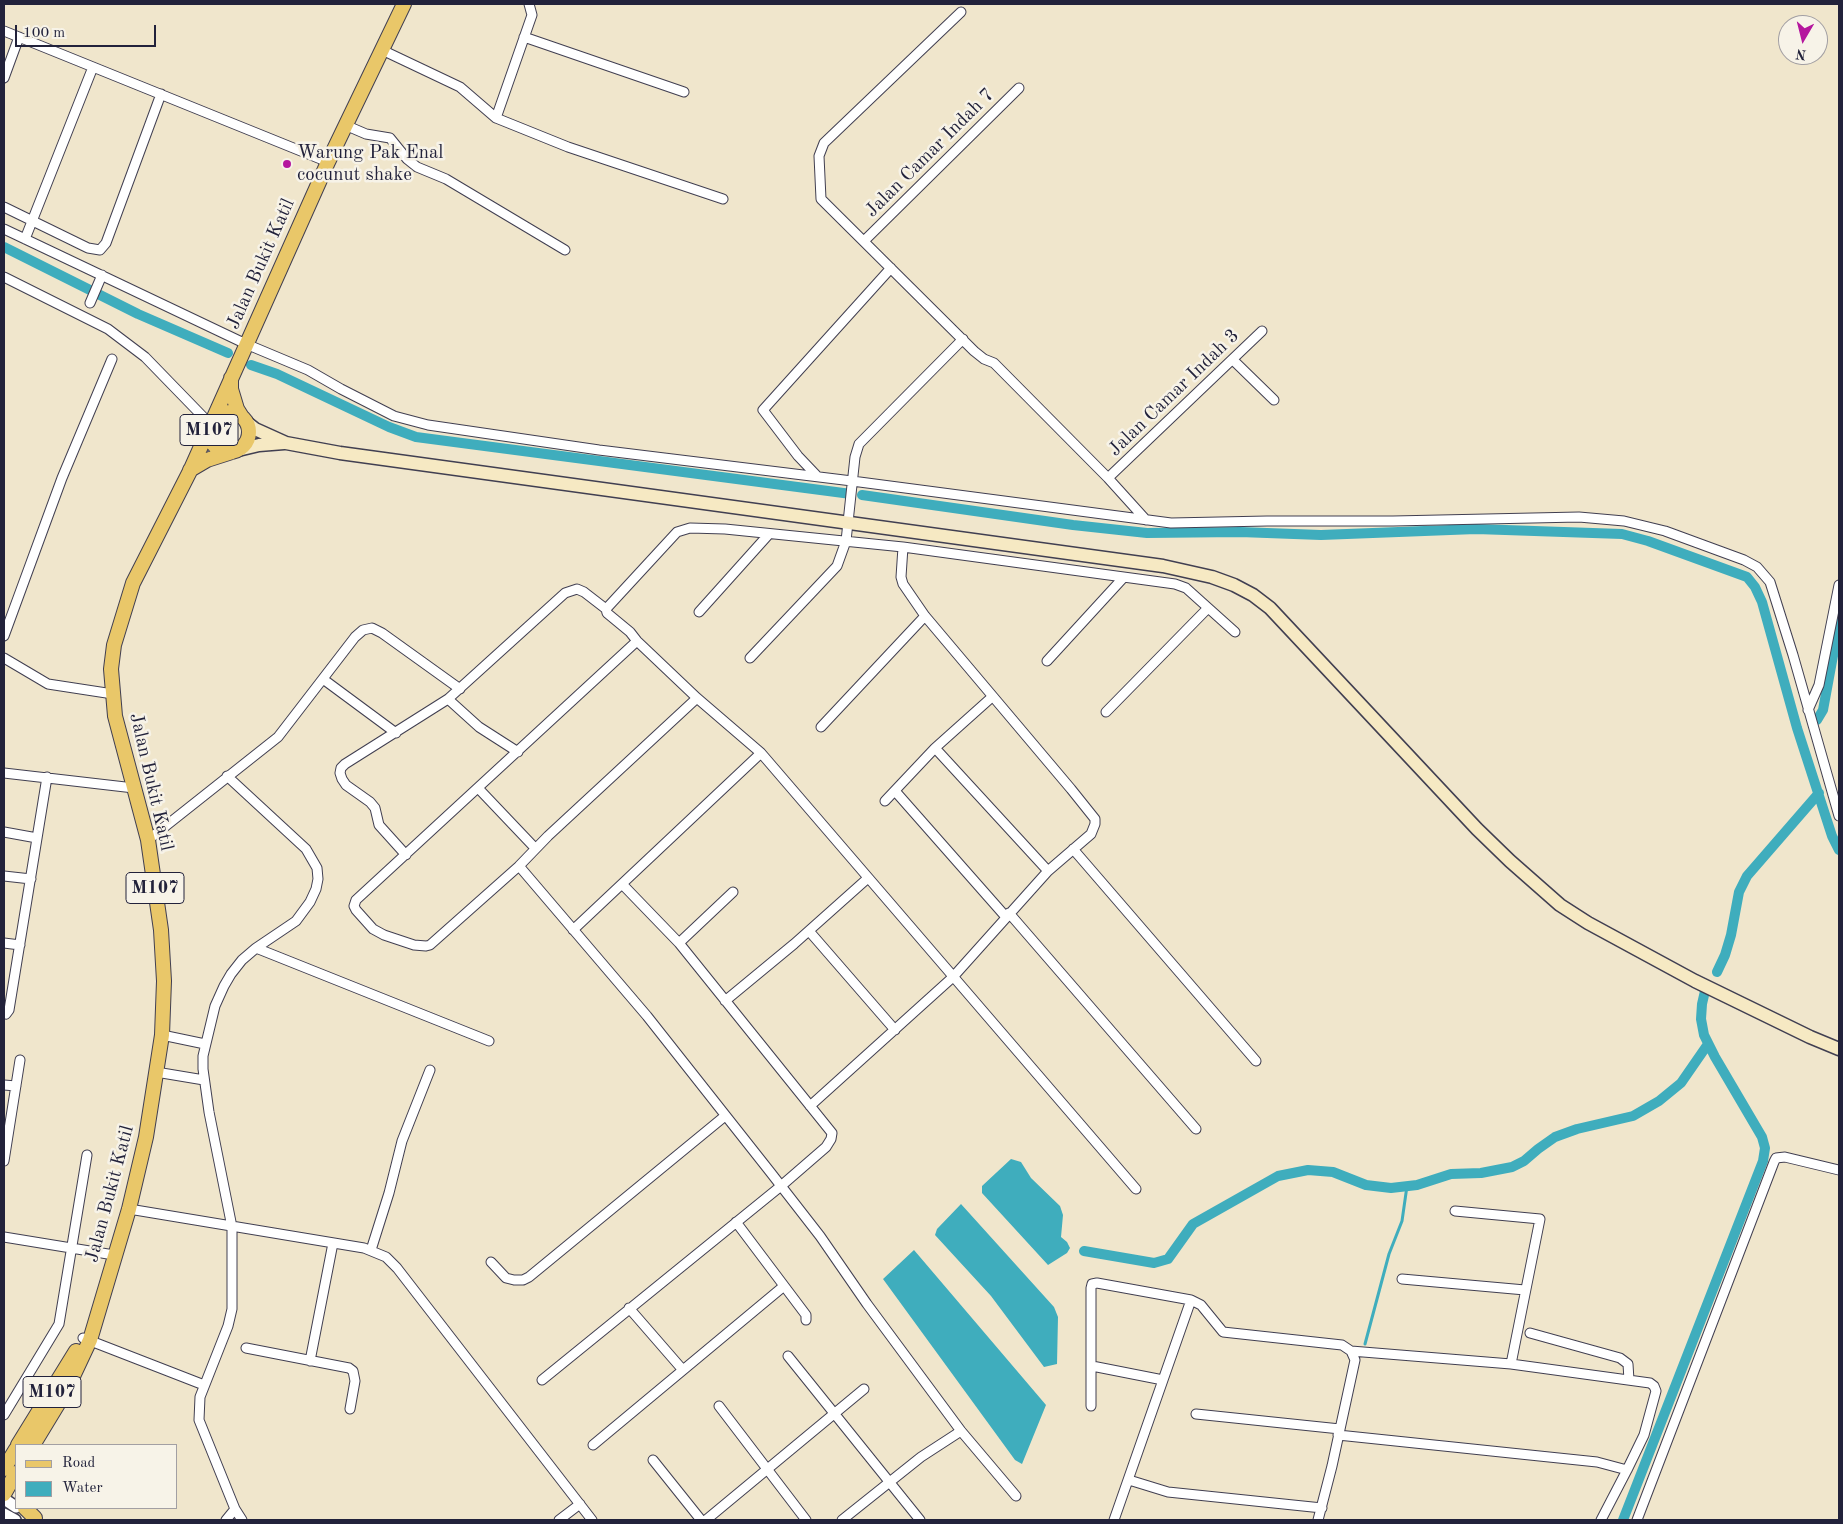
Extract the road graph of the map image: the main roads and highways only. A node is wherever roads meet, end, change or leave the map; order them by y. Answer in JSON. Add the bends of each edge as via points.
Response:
{"nodes":[{"id":1,"x":404,"y":4,"type":"edge"},
{"id":2,"x":231,"y":377,"type":"junction"},
{"id":3,"x":244,"y":419,"type":"junction"},
{"id":4,"x":210,"y":424,"type":"junction"},
{"id":5,"x":286,"y":443,"type":"junction"},
{"id":6,"x":235,"y":451,"type":"junction"},
{"id":7,"x":190,"y":471,"type":"junction"},
{"id":8,"x":1839,"y":1049,"type":"edge"},
{"id":9,"x":87,"y":1339,"type":"junction"},
{"id":10,"x":19,"y":1444,"type":"edge"},
{"id":11,"x":34,"y":1444,"type":"edge"},
{"id":12,"x":15,"y":1451,"type":"edge"},
{"id":13,"x":4,"y":1469,"type":"edge"},
{"id":14,"x":15,"y":1475,"type":"edge"},
{"id":15,"x":15,"y":1482,"type":"edge"},
{"id":16,"x":4,"y":1494,"type":"edge"},
{"id":17,"x":15,"y":1494,"type":"edge"},
{"id":18,"x":26,"y":1509,"type":"edge"},
{"id":19,"x":37,"y":1519,"type":"edge"}],
"edges":[{"from":1,"to":2,"type":"main road","name":"Jalan Bukit Katil","number":"M107"},
{"from":2,"to":3,"type":"main road","number":"M107","via":[[231,390]]},
{"from":2,"to":4,"type":"main road","number":"M107"},
{"from":3,"to":4,"type":"main road","number":"M107","via":[[224,413]]},
{"from":3,"to":5,"type":"main road","via":[[263,433]]},
{"from":3,"to":6,"type":"main road","number":"M107","via":[[249,428],[247,441]]},
{"from":4,"to":6,"type":"main road","number":"M107","via":[[209,436],[215,446],[225,452]]},
{"from":4,"to":7,"type":"main road","number":"M107"},
{"from":5,"to":6,"type":"main road"},
{"from":5,"to":8,"type":"main road","via":[[1163,566],[1212,577],[1253,595],[1270,608],[1484,836],[1560,904],[1588,923],[1695,980]]},
{"from":6,"to":7,"type":"main road","number":"M107","via":[[207,460]]},
{"from":7,"to":9,"type":"main road","name":"Jalan Bukit Katil","number":"M107","via":[[133,583],[110,669],[115,716],[148,840],[161,930],[164,981],[162,1035],[146,1137],[129,1209]]},
{"from":9,"to":10,"type":"main road","name":"Jalan Bukit Katil","number":"M107"},
{"from":9,"to":11,"type":"main road","name":"Jalan Bukit Katil","number":"M107","via":[[67,1389]]},
{"from":12,"to":13,"type":"main road"},
{"from":14,"to":16,"type":"main road"},
{"from":15,"to":17,"type":"main road"},
{"from":18,"to":19,"type":"main road"}]}
